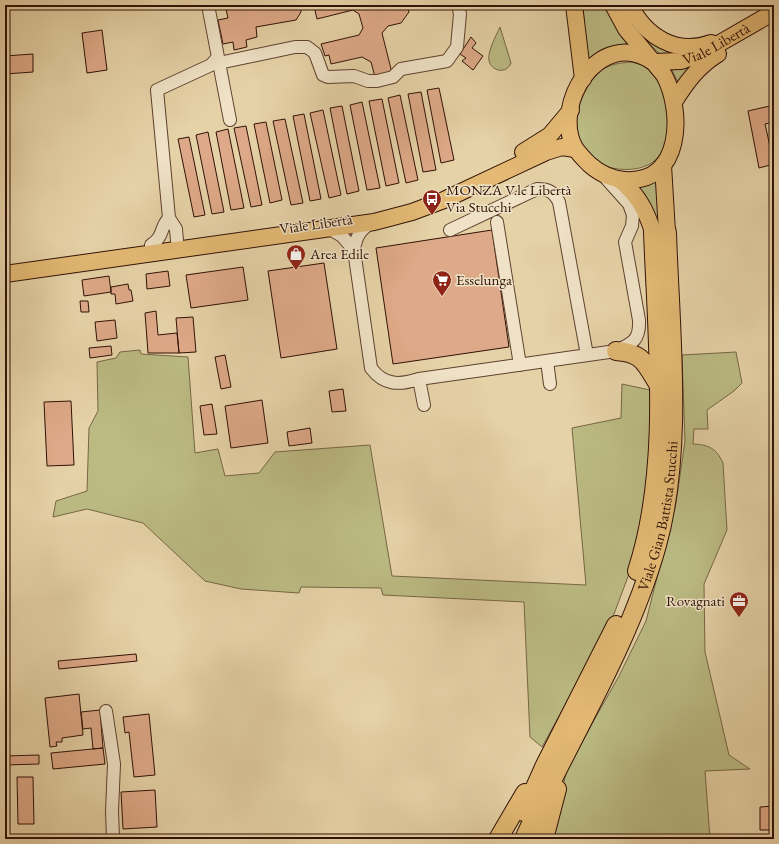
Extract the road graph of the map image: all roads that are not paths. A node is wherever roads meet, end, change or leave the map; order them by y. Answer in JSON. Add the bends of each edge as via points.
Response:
{"nodes":[{"id":1,"x":208,"y":5,"type":"edge"},
{"id":2,"x":458,"y":5,"type":"edge"},
{"id":3,"x":574,"y":5,"type":"edge"},
{"id":4,"x":613,"y":5,"type":"edge"},
{"id":5,"x":630,"y":5,"type":"edge"},
{"id":6,"x":774,"y":12,"type":"edge"},
{"id":7,"x":774,"y":22,"type":"edge"},
{"id":8,"x":738,"y":32,"type":"junction"},
{"id":9,"x":218,"y":60,"type":"junction"},
{"id":10,"x":653,"y":62,"type":"junction"},
{"id":11,"x":583,"y":79,"type":"junction"},
{"id":12,"x":674,"y":102,"type":"junction"},
{"id":13,"x":571,"y":110,"type":"junction"},
{"id":14,"x":230,"y":120,"type":"dead end"},
{"id":15,"x":575,"y":149,"type":"junction"},
{"id":16,"x":663,"y":165,"type":"junction"},
{"id":17,"x":601,"y":172,"type":"junction"},
{"id":18,"x":620,"y":180,"type":"junction"},
{"id":19,"x":169,"y":218,"type":"junction"},
{"id":20,"x":374,"y":222,"type":"junction"},
{"id":21,"x":497,"y":222,"type":"dead end"},
{"id":22,"x":330,"y":229,"type":"junction"},
{"id":23,"x":450,"y":230,"type":"dead end"},
{"id":24,"x":660,"y":232,"type":"junction"},
{"id":25,"x":148,"y":250,"type":"junction"},
{"id":26,"x":354,"y":250,"type":"junction"},
{"id":27,"x":173,"y":251,"type":"junction"},
{"id":28,"x":5,"y":274,"type":"edge"},
{"id":29,"x":616,"y":351,"type":"junction"},
{"id":30,"x":587,"y":355,"type":"junction"},
{"id":31,"x":547,"y":361,"type":"junction"},
{"id":32,"x":520,"y":365,"type":"junction"},
{"id":33,"x":419,"y":379,"type":"junction"},
{"id":34,"x":550,"y":384,"type":"dead end"},
{"id":35,"x":659,"y":387,"type":"junction"},
{"id":36,"x":424,"y":405,"type":"dead end"},
{"id":37,"x":106,"y":711,"type":"dead end"},
{"id":38,"x":566,"y":753,"type":"junction"},
{"id":39,"x":545,"y":765,"type":"junction"},
{"id":40,"x":113,"y":839,"type":"edge"},
{"id":41,"x":498,"y":839,"type":"edge"},
{"id":42,"x":513,"y":839,"type":"edge"},
{"id":43,"x":524,"y":839,"type":"edge"},
{"id":44,"x":544,"y":839,"type":"edge"}],
"edges":[{"from":1,"to":9,"type":"street"},
{"from":2,"to":9,"type":"street","via":[[460,14],[457,47],[447,61],[401,69],[392,77],[377,81],[354,76],[323,75],[315,53],[307,47]]},
{"from":3,"to":11,"type":"main road","name":"Viale Gian Battista Stucchi"},
{"from":4,"to":10,"type":"main road","name":"Viale Gian Battista Stucchi","via":[[626,29]]},
{"from":5,"to":8,"type":"main road","via":[[637,19],[647,30],[674,45],[699,46]]},
{"from":6,"to":8,"type":"main road","name":"Viale Libertà"},
{"from":7,"to":12,"type":"main road","name":"Viale Libertà","via":[[704,63]]},
{"from":8,"to":10,"type":"main road","name":"Viale Libertà","via":[[714,48],[691,58]]},
{"from":9,"to":14,"type":"street"},
{"from":9,"to":19,"type":"street","via":[[157,90]]},
{"from":10,"to":11,"type":"main road","name":"Viale Gian Battista Stucchi","via":[[636,54],[619,52],[603,58]]},
{"from":10,"to":12,"type":"main road","name":"Viale Gian Battista Stucchi","via":[[668,83]]},
{"from":11,"to":13,"type":"main road","name":"Viale Gian Battista Stucchi"},
{"from":12,"to":16,"type":"main road","name":"Viale Gian Battista Stucchi","via":[[676,122],[673,148]]},
{"from":13,"to":15,"type":"main road","name":"Viale Gian Battista Stucchi","via":[[570,131]]},
{"from":13,"to":27,"type":"main road","name":"Viale Libertà","via":[[550,135],[537,145],[463,185],[413,204],[367,217]]},
{"from":15,"to":17,"type":"main road","name":"Viale Gian Battista Stucchi","via":[[592,167]]},
{"from":15,"to":20,"type":"main road","name":"Viale Libertà","via":[[562,147],[546,152],[444,200]]},
{"from":16,"to":18,"type":"main road","name":"Viale Gian Battista Stucchi","via":[[643,178]]},
{"from":16,"to":24,"type":"main road","name":"Viale Gian Battista Stucchi"},
{"from":17,"to":18,"type":"main road","name":"Viale Gian Battista Stucchi"},
{"from":17,"to":29,"type":"street","via":[[629,204],[633,215],[626,242],[640,331],[637,338]]},
{"from":18,"to":24,"type":"main road","name":"Viale Gian Battista Stucchi","via":[[639,199]]},
{"from":19,"to":25,"type":"street","via":[[165,222],[162,235]]},
{"from":19,"to":27,"type":"street","via":[[176,229]]},
{"from":20,"to":22,"type":"main road","name":"Viale Libertà"},
{"from":20,"to":26,"type":"street","via":[[361,231]]},
{"from":21,"to":32,"type":"street"},
{"from":22,"to":26,"type":"street","via":[[342,236]]},
{"from":22,"to":27,"type":"main road","name":"Viale Libertà"},
{"from":23,"to":30,"type":"street","via":[[536,189],[548,189],[555,195],[559,202]]},
{"from":24,"to":35,"type":"highway","name":"Viale Gian Battista Stucchi"},
{"from":24,"to":38,"type":"highway","name":"Viale Gian Battista Stucchi","via":[[673,426],[664,511],[656,550],[635,613]]},
{"from":25,"to":27,"type":"main road","name":"Viale Libertà"},
{"from":25,"to":28,"type":"main road","name":"Viale Libertà","via":[[84,257],[34,270]]},
{"from":26,"to":33,"type":"street","via":[[371,368],[383,381],[396,384]]},
{"from":29,"to":30,"type":"street"},
{"from":29,"to":35,"type":"highway","via":[[631,352],[645,362]]},
{"from":30,"to":31,"type":"street"},
{"from":31,"to":32,"type":"street"},
{"from":31,"to":34,"type":"street"},
{"from":32,"to":33,"type":"street"},
{"from":33,"to":36,"type":"street"},
{"from":35,"to":39,"type":"highway","name":"Viale Gian Battista Stucchi","via":[[659,429],[654,488],[647,534],[638,569],[624,609]]},
{"from":37,"to":40,"type":"street","via":[[114,764]]},
{"from":38,"to":43,"type":"highway","name":"Viale Gian Battista Stucchi"},
{"from":38,"to":44,"type":"highway"},
{"from":39,"to":41,"type":"highway","via":[[523,795]]},
{"from":39,"to":42,"type":"highway","name":"Viale Gian Battista Stucchi"}]}
